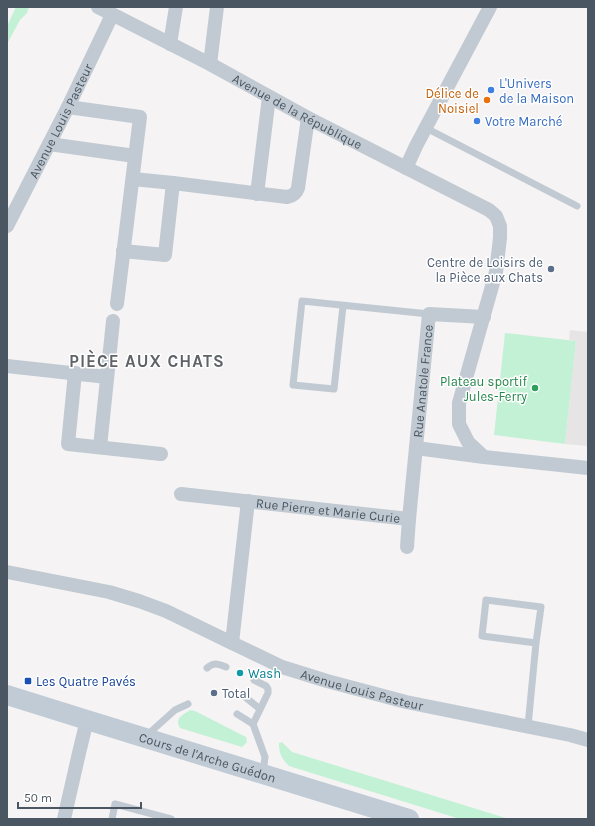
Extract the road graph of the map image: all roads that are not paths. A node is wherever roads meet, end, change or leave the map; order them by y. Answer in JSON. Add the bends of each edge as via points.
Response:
{"nodes":[{"id":1,"x":98,"y":7,"type":"edge"},
{"id":2,"x":176,"y":7,"type":"edge"},
{"id":3,"x":217,"y":7,"type":"edge"},
{"id":4,"x":490,"y":7,"type":"edge"},
{"id":5,"x":112,"y":15,"type":"junction"},
{"id":6,"x":170,"y":44,"type":"junction"},
{"id":7,"x":210,"y":64,"type":"junction"},
{"id":8,"x":269,"y":97,"type":"junction"},
{"id":9,"x":68,"y":107,"type":"junction"},
{"id":10,"x":308,"y":118,"type":"junction"},
{"id":11,"x":426,"y":128,"type":"junction"},
{"id":12,"x":49,"y":144,"type":"junction"},
{"id":13,"x":135,"y":156,"type":"junction"},
{"id":14,"x":406,"y":168,"type":"junction"},
{"id":15,"x":132,"y":179,"type":"junction"},
{"id":16,"x":173,"y":183,"type":"junction"},
{"id":17,"x":257,"y":194,"type":"junction"},
{"id":18,"x":577,"y":206,"type":"dead end"},
{"id":19,"x":7,"y":226,"type":"edge"},
{"id":20,"x":124,"y":251,"type":"junction"},
{"id":21,"x":117,"y":304,"type":"dead end"},
{"id":22,"x":343,"y":306,"type":"junction"},
{"id":23,"x":429,"y":314,"type":"junction"},
{"id":24,"x":484,"y":317,"type":"junction"},
{"id":25,"x":113,"y":321,"type":"dead end"},
{"id":26,"x":7,"y":366,"type":"edge"},
{"id":27,"x":75,"y":373,"type":"junction"},
{"id":28,"x":107,"y":376,"type":"junction"},
{"id":29,"x":100,"y":447,"type":"junction"},
{"id":30,"x":416,"y":448,"type":"junction"},
{"id":31,"x":161,"y":454,"type":"dead end"},
{"id":32,"x":484,"y":457,"type":"junction"},
{"id":33,"x":588,"y":468,"type":"edge"},
{"id":34,"x":181,"y":494,"type":"dead end"},
{"id":35,"x":248,"y":501,"type":"junction"},
{"id":36,"x":409,"y":519,"type":"junction"},
{"id":37,"x":407,"y":547,"type":"dead end"},
{"id":38,"x":7,"y":572,"type":"edge"},
{"id":39,"x":232,"y":643,"type":"junction"},
{"id":40,"x":536,"y":643,"type":"junction"},
{"id":41,"x":226,"y":667,"type":"dead end"},
{"id":42,"x":207,"y":668,"type":"dead end"},
{"id":43,"x":254,"y":680,"type":"dead end"},
{"id":44,"x":7,"y":694,"type":"edge"},
{"id":45,"x":245,"y":697,"type":"dead end"},
{"id":46,"x":188,"y":704,"type":"dead end"},
{"id":47,"x":260,"y":709,"type":"junction"},
{"id":48,"x":237,"y":714,"type":"dead end"},
{"id":49,"x":87,"y":720,"type":"junction"},
{"id":50,"x":252,"y":724,"type":"junction"},
{"id":51,"x":528,"y":726,"type":"junction"},
{"id":52,"x":144,"y":738,"type":"junction"},
{"id":53,"x":588,"y":740,"type":"edge"},
{"id":54,"x":263,"y":774,"type":"junction"},
{"id":55,"x":64,"y":819,"type":"edge"},
{"id":56,"x":112,"y":819,"type":"edge"},
{"id":57,"x":171,"y":819,"type":"edge"},
{"id":58,"x":409,"y":819,"type":"edge"}],
"edges":[{"from":1,"to":5,"type":"street","name":"Avenue de la République"},
{"from":2,"to":6,"type":"street"},
{"from":3,"to":7,"type":"street"},
{"from":4,"to":11,"type":"street"},
{"from":5,"to":6,"type":"street","name":"Avenue de la République"},
{"from":5,"to":9,"type":"street","name":"Avenue Louis Pasteur"},
{"from":6,"to":7,"type":"street","name":"Avenue de la République"},
{"from":7,"to":8,"type":"street","name":"Avenue de la République"},
{"from":8,"to":10,"type":"street","name":"Avenue de la République"},
{"from":8,"to":17,"type":"street"},
{"from":9,"to":12,"type":"street","name":"Avenue Louis Pasteur"},
{"from":9,"to":13,"type":"street","via":[[140,117]]},
{"from":10,"to":14,"type":"street","name":"Avenue de la République"},
{"from":10,"to":17,"type":"street","via":[[296,193],[287,197]]},
{"from":11,"to":14,"type":"street"},
{"from":11,"to":18,"type":"lane"},
{"from":12,"to":13,"type":"street"},
{"from":12,"to":19,"type":"street","name":"Avenue Louis Pasteur"},
{"from":13,"to":15,"type":"street"},
{"from":14,"to":24,"type":"street","name":"Avenue de la République","via":[[496,216],[500,226],[496,272]]},
{"from":15,"to":16,"type":"street"},
{"from":15,"to":20,"type":"street"},
{"from":16,"to":17,"type":"street"},
{"from":16,"to":20,"type":"street","via":[[165,255]]},
{"from":20,"to":21,"type":"street"},
{"from":22,"to":22,"type":"lane","name":"Rue Anatole France","via":[[302,301],[293,385],[334,389]]},
{"from":22,"to":23,"type":"lane","name":"Rue Anatole France"},
{"from":23,"to":24,"type":"street","name":"Rue Anatole France"},
{"from":23,"to":30,"type":"street","name":"Rue Anatole France"},
{"from":24,"to":32,"type":"street","via":[[459,403],[459,424],[468,442]]},
{"from":25,"to":28,"type":"street"},
{"from":26,"to":27,"type":"street"},
{"from":27,"to":28,"type":"street"},
{"from":27,"to":29,"type":"street","via":[[68,444]]},
{"from":28,"to":29,"type":"street"},
{"from":29,"to":31,"type":"street"},
{"from":30,"to":32,"type":"street"},
{"from":30,"to":36,"type":"street","name":"Rue Pierre et Marie Curie"},
{"from":32,"to":33,"type":"street"},
{"from":34,"to":35,"type":"street","name":"Rue Pierre et Marie Curie"},
{"from":35,"to":36,"type":"street","name":"Rue Pierre et Marie Curie"},
{"from":35,"to":39,"type":"street","name":"Rue Pierre et Marie Curie"},
{"from":36,"to":37,"type":"street","name":"Rue Pierre et Marie Curie"},
{"from":38,"to":39,"type":"street","name":"Avenue Louis Pasteur","via":[[109,592],[139,601]]},
{"from":39,"to":51,"type":"street","name":"Avenue Louis Pasteur","via":[[282,667],[327,681],[406,702]]},
{"from":40,"to":40,"type":"lane","via":[[541,607],[486,600],[482,636]]},
{"from":40,"to":51,"type":"lane"},
{"from":41,"to":42,"type":"lane","via":[[218,663]]},
{"from":43,"to":47,"type":"lane","via":[[268,689]]},
{"from":44,"to":49,"type":"main road","name":"Cours de l'Arche Guédon"},
{"from":45,"to":47,"type":"lane"},
{"from":46,"to":52,"type":"lane","via":[[176,710]]},
{"from":47,"to":50,"type":"lane"},
{"from":48,"to":50,"type":"lane"},
{"from":49,"to":52,"type":"main road","name":"Cours de l'Arche Guédon"},
{"from":49,"to":55,"type":"street"},
{"from":50,"to":54,"type":"lane","via":[[265,757]]},
{"from":51,"to":53,"type":"street","name":"Avenue Louis Pasteur"},
{"from":52,"to":54,"type":"main road","name":"Cours de l'Arche Guédon"},
{"from":54,"to":58,"type":"main road","name":"Cours de l'Arche Guédon"},
{"from":56,"to":57,"type":"lane","via":[[116,804]]}]}
